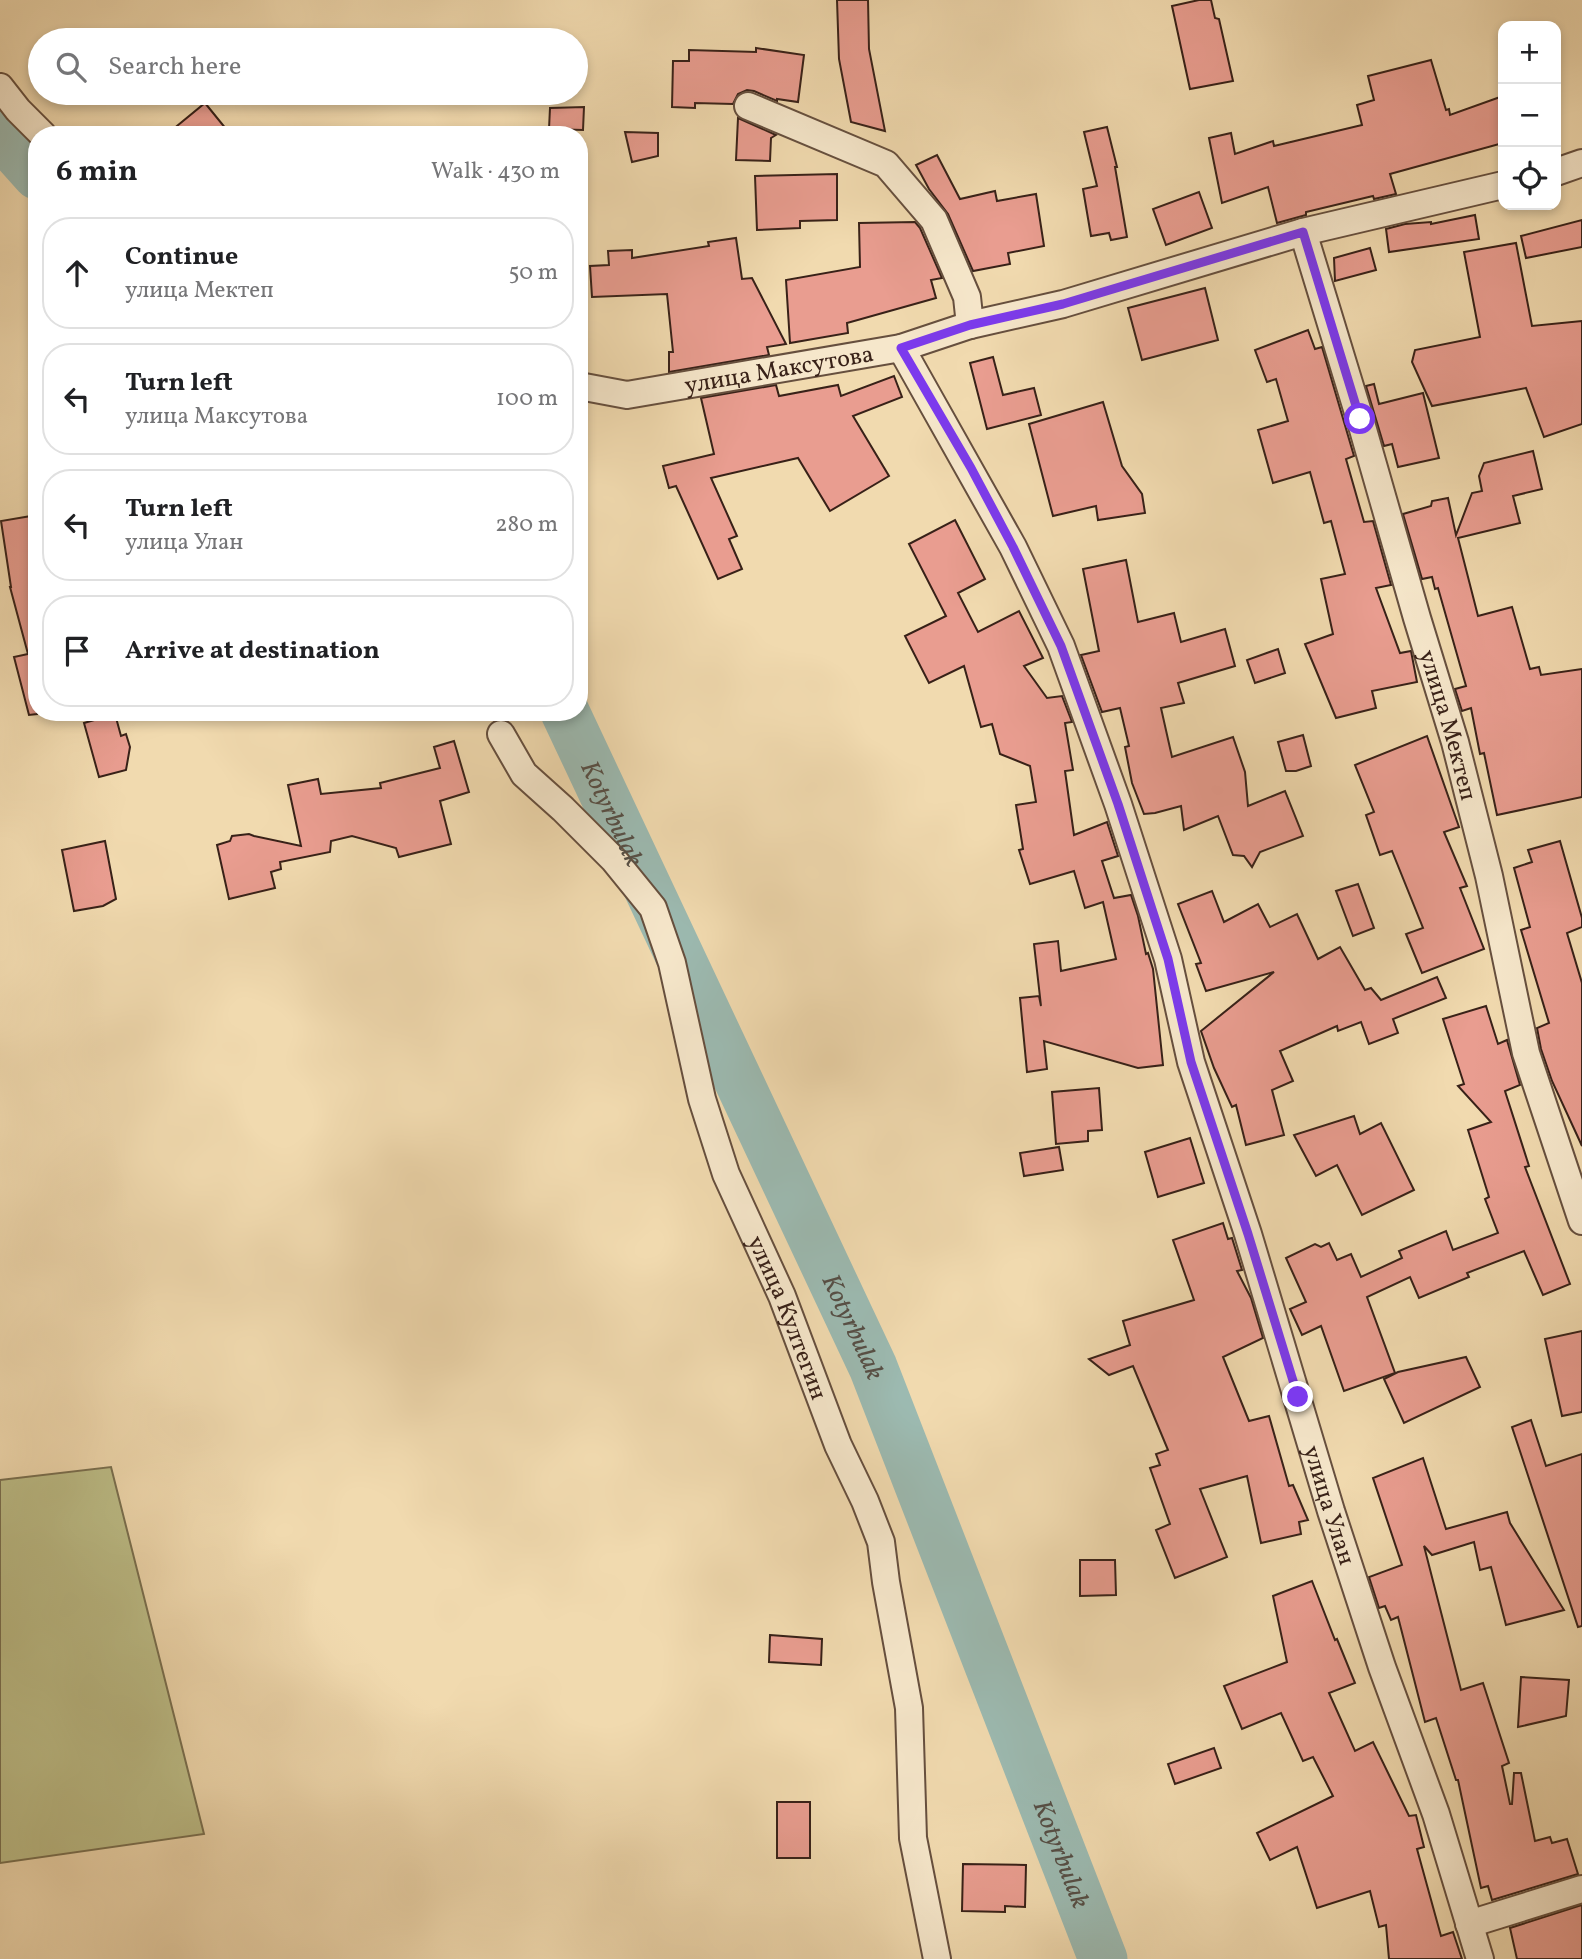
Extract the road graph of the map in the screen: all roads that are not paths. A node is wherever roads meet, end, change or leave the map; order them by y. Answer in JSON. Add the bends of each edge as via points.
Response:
{"nodes":[{"id":1,"x":0,"y":87,"type":"edge"},
{"id":2,"x":748,"y":106,"type":"dead end"},
{"id":3,"x":34,"y":126,"type":"edge"},
{"id":4,"x":1582,"y":163,"type":"edge"},
{"id":5,"x":1561,"y":170,"type":"edge"},
{"id":6,"x":1498,"y":186,"type":"edge"},
{"id":7,"x":1303,"y":232,"type":"junction"},
{"id":8,"x":970,"y":325,"type":"junction"},
{"id":9,"x":901,"y":348,"type":"junction"},
{"id":10,"x":588,"y":388,"type":"edge"},
{"id":11,"x":501,"y":734,"type":"dead end"},
{"id":12,"x":1582,"y":1221,"type":"edge"},
{"id":13,"x":1582,"y":1889,"type":"edge"},
{"id":14,"x":1469,"y":1924,"type":"junction"},
{"id":15,"x":937,"y":1959,"type":"edge"},
{"id":16,"x":1480,"y":1959,"type":"edge"}],
"edges":[{"from":1,"to":3,"type":"street"},
{"from":2,"to":8,"type":"street","via":[[886,164],[934,220],[967,296]]},
{"from":4,"to":5,"type":"street"},
{"from":6,"to":7,"type":"street","name":"улица Максутова"},
{"from":7,"to":8,"type":"street","name":"улица Максутова","via":[[1063,304]]},
{"from":7,"to":12,"type":"street","name":"улица Мектеп","via":[[1455,742],[1526,1053]]},
{"from":8,"to":9,"type":"street","name":"улица Максутова"},
{"from":9,"to":10,"type":"street","name":"улица Максутова","via":[[627,395]]},
{"from":9,"to":14,"type":"street","name":"улица Улан","via":[[1013,547],[1071,672],[1168,959],[1191,1062],[1331,1511],[1381,1667],[1436,1814]]},
{"from":11,"to":15,"type":"street","name":"улица Култегин","via":[[524,774],[614,860],[653,908],[672,964],[702,1099],[726,1174],[782,1296],[838,1445],[881,1542],[909,1708],[913,1838]]},
{"from":13,"to":14,"type":"street"},
{"from":14,"to":16,"type":"street","name":"улица Улан"}]}
